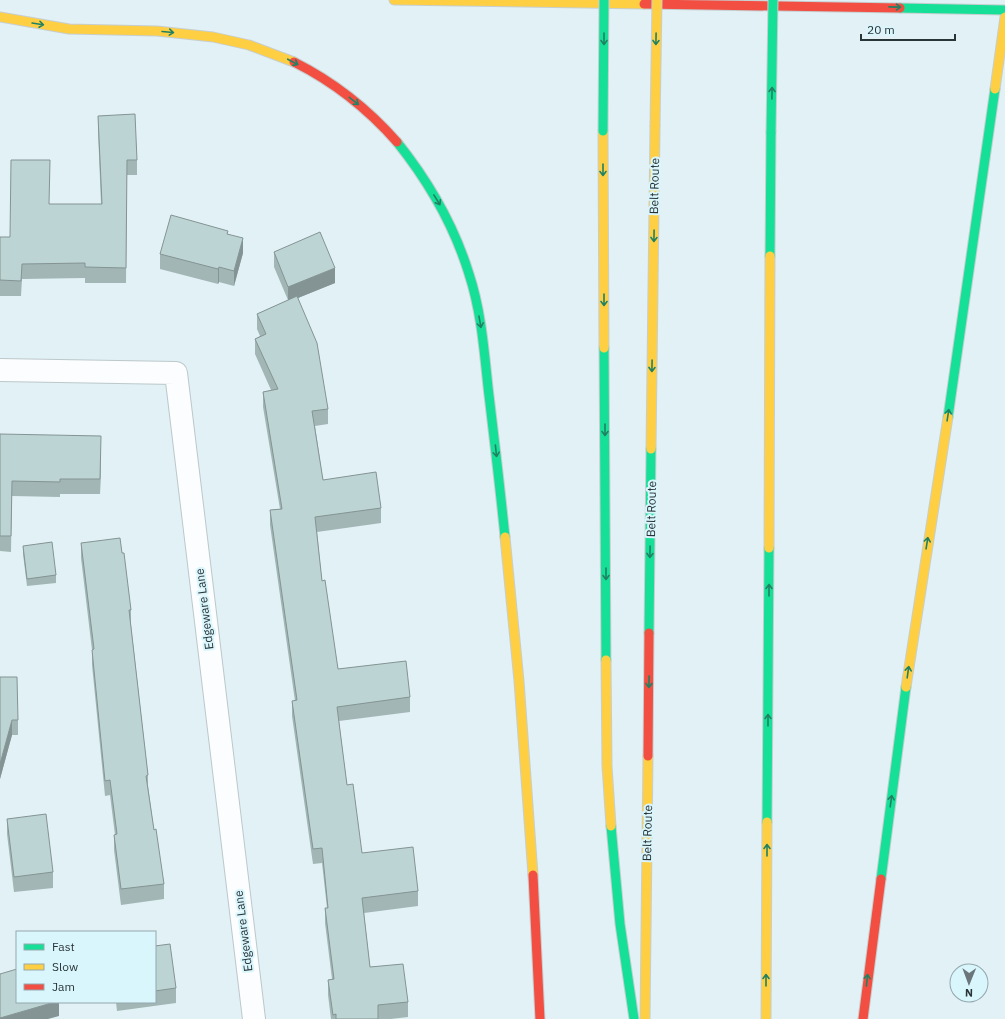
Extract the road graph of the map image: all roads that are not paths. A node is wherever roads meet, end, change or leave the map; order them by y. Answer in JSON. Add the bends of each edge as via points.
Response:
{"nodes":[{"id":1,"x":394,"y":0,"type":"edge"},
{"id":2,"x":604,"y":0,"type":"edge"},
{"id":3,"x":657,"y":0,"type":"edge"},
{"id":4,"x":773,"y":0,"type":"edge"},
{"id":5,"x":1005,"y":10,"type":"edge"},
{"id":6,"x":0,"y":17,"type":"edge"},
{"id":7,"x":1005,"y":17,"type":"edge"},
{"id":8,"x":0,"y":370,"type":"edge"},
{"id":9,"x":254,"y":1019,"type":"edge"},
{"id":10,"x":540,"y":1019,"type":"edge"},
{"id":11,"x":634,"y":1019,"type":"edge"},
{"id":12,"x":645,"y":1019,"type":"edge"},
{"id":13,"x":766,"y":1019,"type":"edge"},
{"id":14,"x":863,"y":1019,"type":"edge"}],
"edges":[{"from":1,"to":5,"type":"main road","one_way":true},
{"from":2,"to":11,"type":"main road","one_way":true,"bridge":true,"via":[[607,766],[620,929]]},
{"from":3,"to":12,"type":"main road","name":"Belt Route","one_way":true,"bridge":true},
{"from":13,"to":4,"type":"main road","one_way":true,"bridge":true},
{"from":6,"to":10,"type":"main road","one_way":true,"via":[[76,30],[142,30],[193,34],[242,43],[284,57],[323,78],[379,121],[416,165],[444,212],[467,265],[480,320],[487,377],[523,720],[536,903]]},
{"from":14,"to":7,"type":"main road","one_way":true,"via":[[908,669],[960,339]]},
{"from":8,"to":9,"type":"street","name":"Edgeware Lane","via":[[176,373]]}]}
